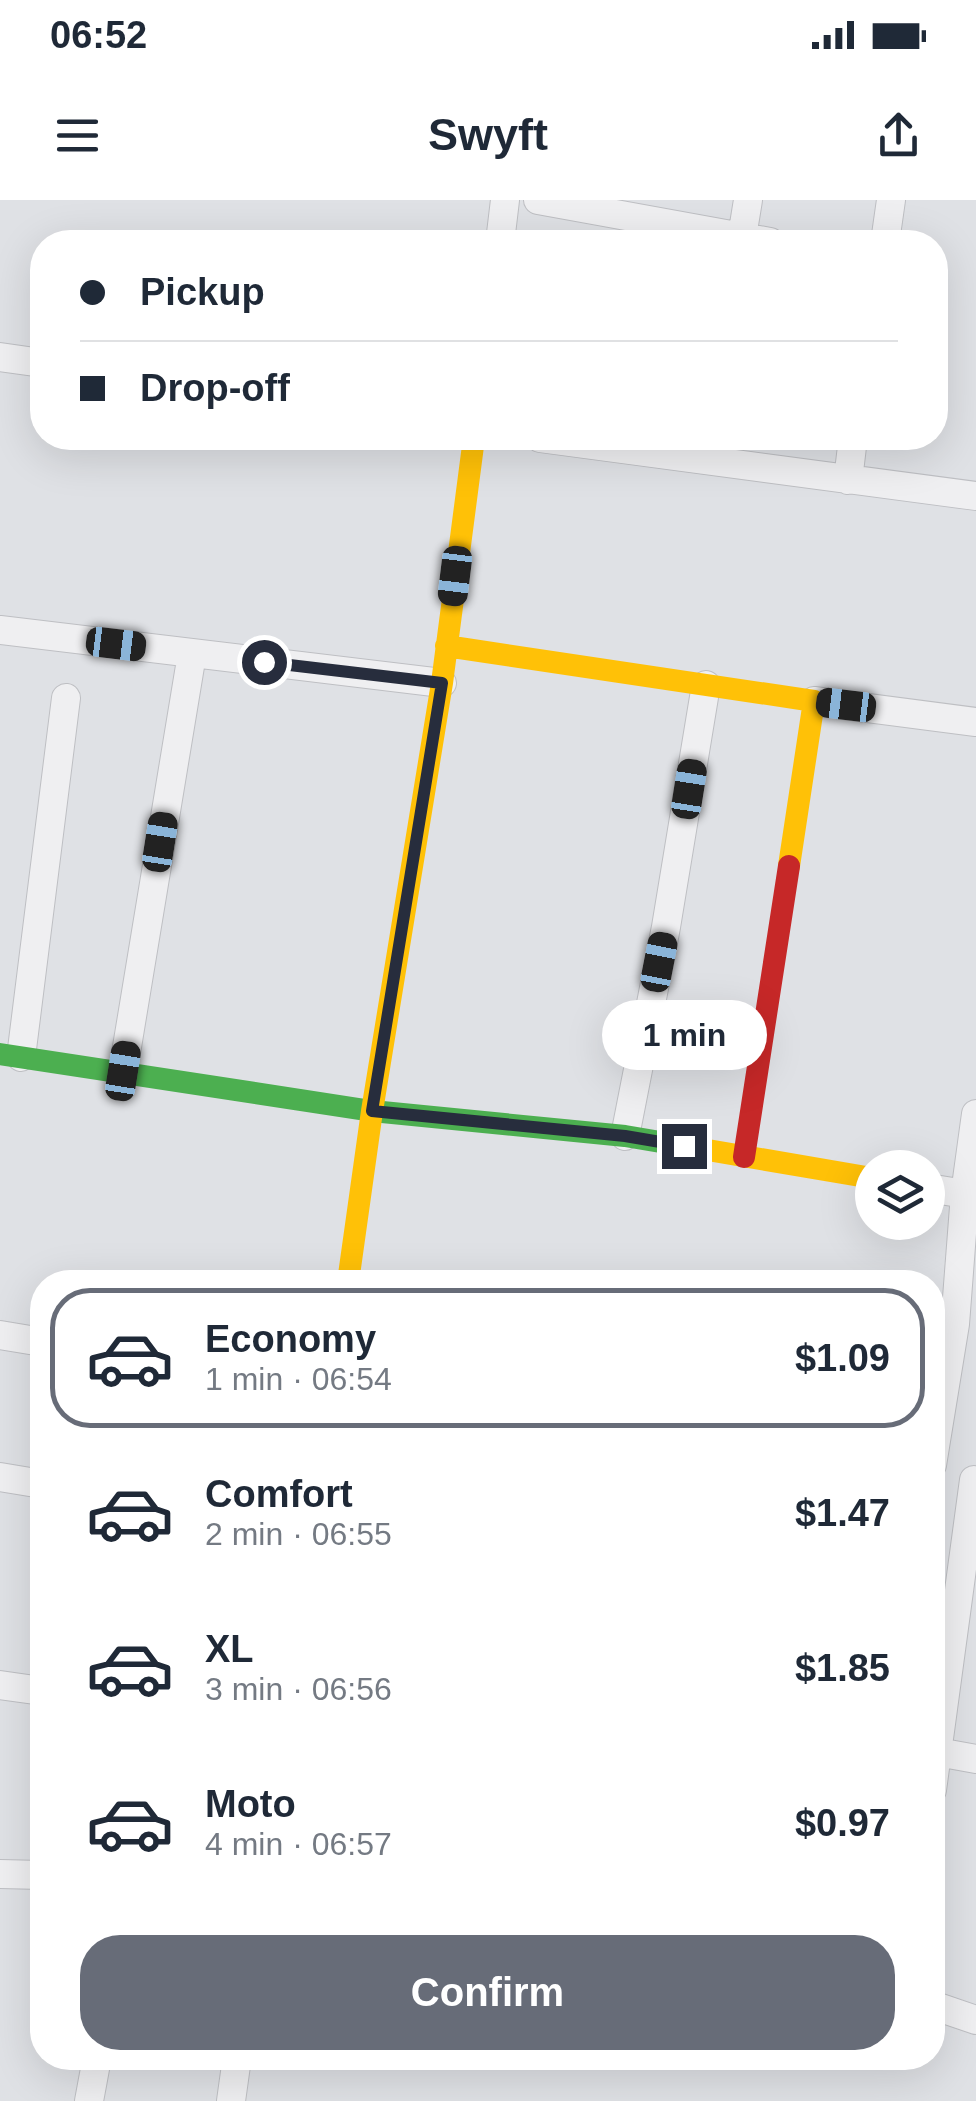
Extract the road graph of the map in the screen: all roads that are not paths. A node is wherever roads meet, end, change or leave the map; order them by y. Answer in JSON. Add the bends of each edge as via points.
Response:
{"nodes":[{"id":1,"x":505,"y":200,"type":"edge"},
{"id":2,"x":538,"y":200,"type":"edge"},
{"id":3,"x":748,"y":200,"type":"edge"},
{"id":4,"x":891,"y":200,"type":"edge"},
{"id":5,"x":501,"y":230,"type":"edge"},
{"id":6,"x":703,"y":230,"type":"edge"},
{"id":7,"x":743,"y":230,"type":"edge"},
{"id":8,"x":887,"y":230,"type":"edge"},
{"id":9,"x":0,"y":357,"type":"edge"},
{"id":10,"x":30,"y":361,"type":"edge"},
{"id":11,"x":472,"y":450,"type":"edge"},
{"id":12,"x":628,"y":450,"type":"edge"},
{"id":13,"x":852,"y":450,"type":"edge"},
{"id":14,"x":848,"y":480,"type":"junction"},
{"id":15,"x":976,"y":496,"type":"edge"},
{"id":16,"x":0,"y":630,"type":"edge"},
{"id":17,"x":446,"y":646,"type":"junction"},
{"id":18,"x":192,"y":654,"type":"junction"},
{"id":19,"x":442,"y":683,"type":"junction"},
{"id":20,"x":706,"y":685,"type":"junction"},
{"id":21,"x":66,"y":698,"type":"dead end"},
{"id":22,"x":814,"y":701,"type":"junction"},
{"id":23,"x":976,"y":722,"type":"edge"},
{"id":24,"x":11,"y":1056,"type":"edge"},
{"id":25,"x":123,"y":1071,"type":"junction"},
{"id":26,"x":372,"y":1111,"type":"junction"},
{"id":27,"x":976,"y":1114,"type":"edge"},
{"id":28,"x":625,"y":1136,"type":"junction"},
{"id":29,"x":744,"y":1156,"type":"junction"},
{"id":30,"x":855,"y":1175,"type":"edge"},
{"id":31,"x":945,"y":1191,"type":"edge"},
{"id":32,"x":965,"y":1194,"type":"junction"},
{"id":33,"x":350,"y":1270,"type":"edge"},
{"id":34,"x":965,"y":1325,"type":"edge"},
{"id":35,"x":0,"y":1335,"type":"edge"},
{"id":36,"x":30,"y":1340,"type":"edge"},
{"id":37,"x":945,"y":1411,"type":"edge"},
{"id":38,"x":945,"y":1471,"type":"edge"},
{"id":39,"x":0,"y":1478,"type":"edge"},
{"id":40,"x":975,"y":1480,"type":"edge"},
{"id":41,"x":30,"y":1482,"type":"edge"},
{"id":42,"x":0,"y":1684,"type":"edge"},
{"id":43,"x":30,"y":1688,"type":"edge"},
{"id":44,"x":945,"y":1688,"type":"edge"},
{"id":45,"x":945,"y":1753,"type":"edge"},
{"id":46,"x":976,"y":1759,"type":"edge"},
{"id":47,"x":0,"y":1874,"type":"edge"},
{"id":48,"x":30,"y":1875,"type":"edge"},
{"id":49,"x":945,"y":2009,"type":"edge"},
{"id":50,"x":976,"y":2020,"type":"edge"},
{"id":51,"x":94,"y":2070,"type":"edge"},
{"id":52,"x":235,"y":2070,"type":"edge"},
{"id":53,"x":89,"y":2101,"type":"edge"},
{"id":54,"x":231,"y":2101,"type":"edge"}],
"edges":[{"from":1,"to":5,"type":"street"},
{"from":2,"to":6,"type":"street"},
{"from":3,"to":7,"type":"street"},
{"from":4,"to":8,"type":"street"},
{"from":9,"to":10,"type":"street"},
{"from":11,"to":17,"type":"street"},
{"from":12,"to":14,"type":"street"},
{"from":13,"to":14,"type":"street"},
{"from":14,"to":15,"type":"street"},
{"from":16,"to":18,"type":"street"},
{"from":17,"to":19,"type":"street"},
{"from":17,"to":20,"type":"street"},
{"from":18,"to":19,"type":"street"},
{"from":18,"to":25,"type":"street"},
{"from":19,"to":26,"type":"street"},
{"from":20,"to":22,"type":"street"},
{"from":20,"to":28,"type":"street"},
{"from":21,"to":24,"type":"street"},
{"from":22,"to":23,"type":"street"},
{"from":22,"to":29,"type":"street"},
{"from":24,"to":25,"type":"street"},
{"from":25,"to":26,"type":"street"},
{"from":26,"to":28,"type":"street"},
{"from":26,"to":33,"type":"street"},
{"from":27,"to":32,"type":"street"},
{"from":28,"to":29,"type":"street"},
{"from":29,"to":30,"type":"street"},
{"from":31,"to":32,"type":"street"},
{"from":32,"to":34,"type":"street"},
{"from":34,"to":37,"type":"street"},
{"from":35,"to":36,"type":"street"},
{"from":38,"to":40,"type":"street"},
{"from":39,"to":41,"type":"street"},
{"from":40,"to":44,"type":"street"},
{"from":42,"to":43,"type":"street"},
{"from":45,"to":46,"type":"street"},
{"from":47,"to":48,"type":"street"},
{"from":49,"to":50,"type":"street"},
{"from":51,"to":53,"type":"street"},
{"from":52,"to":54,"type":"street"}]}
